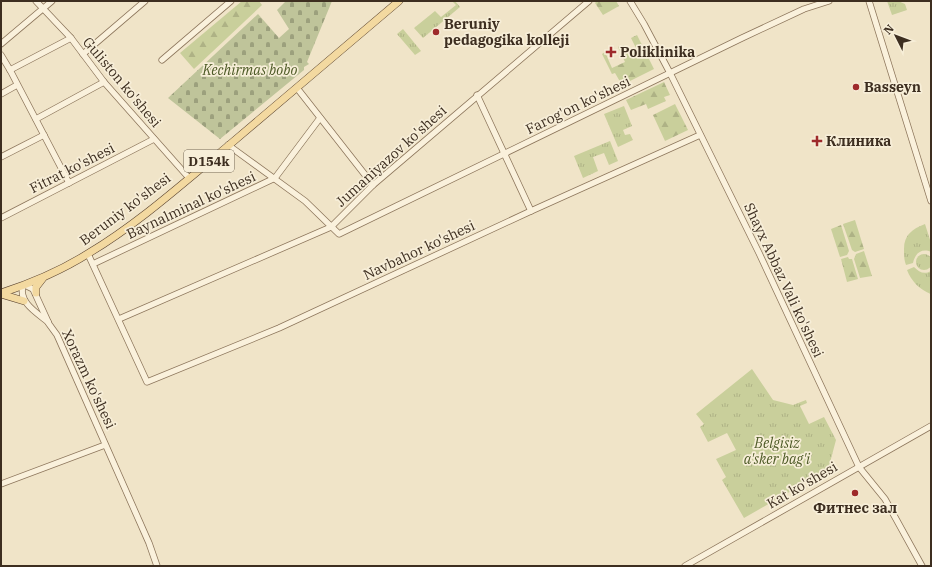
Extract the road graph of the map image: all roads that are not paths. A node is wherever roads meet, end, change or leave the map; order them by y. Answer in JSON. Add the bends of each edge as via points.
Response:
{"nodes":[{"id":1,"x":36,"y":1,"type":"edge"},
{"id":2,"x":52,"y":1,"type":"edge"},
{"id":3,"x":145,"y":1,"type":"edge"},
{"id":4,"x":231,"y":1,"type":"edge"},
{"id":5,"x":399,"y":1,"type":"edge"},
{"id":6,"x":589,"y":1,"type":"edge"},
{"id":7,"x":630,"y":1,"type":"edge"},
{"id":8,"x":829,"y":1,"type":"edge"},
{"id":9,"x":869,"y":1,"type":"edge"},
{"id":10,"x":43,"y":9,"type":"junction"},
{"id":11,"x":71,"y":38,"type":"junction"},
{"id":12,"x":1,"y":44,"type":"edge"},
{"id":13,"x":83,"y":54,"type":"junction"},
{"id":14,"x":1,"y":55,"type":"edge"},
{"id":15,"x":162,"y":60,"type":"dead end"},
{"id":16,"x":10,"y":70,"type":"junction"},
{"id":17,"x":670,"y":73,"type":"junction"},
{"id":18,"x":104,"y":82,"type":"junction"},
{"id":19,"x":17,"y":85,"type":"junction"},
{"id":20,"x":297,"y":88,"type":"junction"},
{"id":21,"x":1,"y":94,"type":"edge"},
{"id":22,"x":478,"y":95,"type":"junction"},
{"id":23,"x":36,"y":118,"type":"junction"},
{"id":24,"x":320,"y":118,"type":"junction"},
{"id":25,"x":44,"y":135,"type":"junction"},
{"id":26,"x":700,"y":135,"type":"junction"},
{"id":27,"x":154,"y":139,"type":"junction"},
{"id":28,"x":228,"y":145,"type":"junction"},
{"id":29,"x":505,"y":154,"type":"junction"},
{"id":30,"x":1,"y":157,"type":"edge"},
{"id":31,"x":189,"y":178,"type":"junction"},
{"id":32,"x":274,"y":178,"type":"junction"},
{"id":33,"x":69,"y":183,"type":"junction"},
{"id":34,"x":373,"y":185,"type":"junction"},
{"id":35,"x":931,"y":200,"type":"edge"},
{"id":36,"x":531,"y":211,"type":"junction"},
{"id":37,"x":1,"y":218,"type":"edge"},
{"id":38,"x":331,"y":227,"type":"junction"},
{"id":39,"x":88,"y":254,"type":"junction"},
{"id":40,"x":93,"y":264,"type":"junction"},
{"id":41,"x":44,"y":277,"type":"junction"},
{"id":42,"x":24,"y":286,"type":"junction"},
{"id":43,"x":36,"y":293,"type":"junction"},
{"id":44,"x":1,"y":294,"type":"edge"},
{"id":45,"x":24,"y":300,"type":"junction"},
{"id":46,"x":119,"y":319,"type":"junction"},
{"id":47,"x":49,"y":324,"type":"junction"},
{"id":48,"x":931,"y":426,"type":"edge"},
{"id":49,"x":105,"y":445,"type":"junction"},
{"id":50,"x":859,"y":467,"type":"junction"},
{"id":51,"x":1,"y":484,"type":"edge"},
{"id":52,"x":157,"y":566,"type":"edge"},
{"id":53,"x":685,"y":566,"type":"edge"},
{"id":54,"x":922,"y":566,"type":"edge"}],
"edges":[{"from":1,"to":10,"type":"street","name":"Guliston ko'shesi"},
{"from":2,"to":10,"type":"street"},
{"from":3,"to":13,"type":"street"},
{"from":4,"to":15,"type":"street"},
{"from":5,"to":20,"type":"main road","name":"Beruniy ko'shesi","number":"D154k"},
{"from":6,"to":22,"type":"street","name":"Jumaniyazov ko'shesi"},
{"from":7,"to":17,"type":"street","name":"Shayx Abbaz Vali ko'shesi"},
{"from":8,"to":17,"type":"street","name":"Farog'on ko'shesi","via":[[804,9]]},
{"from":9,"to":35,"type":"street"},
{"from":10,"to":11,"type":"street","name":"Guliston ko'shesi"},
{"from":10,"to":12,"type":"street"},
{"from":11,"to":13,"type":"street","name":"Guliston ko'shesi"},
{"from":11,"to":16,"type":"street"},
{"from":13,"to":18,"type":"street","name":"Guliston ko'shesi"},
{"from":14,"to":16,"type":"street"},
{"from":16,"to":19,"type":"street"},
{"from":17,"to":26,"type":"street","name":"Shayx Abbaz Vali ko'shesi"},
{"from":17,"to":29,"type":"street","name":"Farog'on ko'shesi"},
{"from":18,"to":23,"type":"street"},
{"from":18,"to":27,"type":"street","name":"Guliston ko'shesi"},
{"from":19,"to":21,"type":"street"},
{"from":19,"to":23,"type":"street"},
{"from":20,"to":24,"type":"street"},
{"from":20,"to":28,"type":"main road","name":"Beruniy ko'shesi","number":"D154k"},
{"from":22,"to":29,"type":"street"},
{"from":22,"to":34,"type":"street","name":"Jumaniyazov ko'shesi"},
{"from":23,"to":25,"type":"street"},
{"from":24,"to":32,"type":"street","name":"Baynalminal ko'shesi"},
{"from":24,"to":34,"type":"street"},
{"from":25,"to":30,"type":"street"},
{"from":25,"to":33,"type":"street"},
{"from":26,"to":36,"type":"street","name":"Navbahor ko'shesi"},
{"from":26,"to":50,"type":"street","name":"Shayx Abbaz Vali ko'shesi","via":[[759,253]]},
{"from":27,"to":31,"type":"street","name":"Guliston ko'shesi"},
{"from":27,"to":33,"type":"street","name":"Fitrat ko'shesi"},
{"from":28,"to":31,"type":"main road","name":"Beruniy ko'shesi","number":"D154k"},
{"from":28,"to":32,"type":"street"},
{"from":29,"to":36,"type":"street"},
{"from":29,"to":38,"type":"street","name":"Farog'on ko'shesi","via":[[339,234]]},
{"from":31,"to":39,"type":"main road","name":"Beruniy ko'shesi","number":"D154k","via":[[125,229]]},
{"from":32,"to":38,"type":"street","via":[[305,201]]},
{"from":32,"to":40,"type":"street","name":"Baynalminal ko'shesi"},
{"from":33,"to":37,"type":"street","name":"Fitrat ko'shesi"},
{"from":34,"to":38,"type":"street","name":"Jumaniyazov ko'shesi"},
{"from":36,"to":46,"type":"street","name":"Navbahor ko'shesi","via":[[279,328],[147,382]]},
{"from":38,"to":46,"type":"street","name":"Jumaniyazov ko'shesi"},
{"from":39,"to":40,"type":"street"},
{"from":39,"to":41,"type":"main road","name":"Beruniy ko'shesi","number":"D154k"},
{"from":40,"to":46,"type":"street"},
{"from":41,"to":42,"type":"main road","name":"Beruniy ko'shesi","number":"D154k"},
{"from":41,"to":43,"type":"main road","via":[[36,286]]},
{"from":42,"to":43,"type":"street"},
{"from":42,"to":44,"type":"main road","name":"Beruniy ko'shesi","number":"D154k"},
{"from":42,"to":45,"type":"street"},
{"from":43,"to":47,"type":"street"},
{"from":44,"to":45,"type":"main road"},
{"from":45,"to":47,"type":"street"},
{"from":47,"to":49,"type":"street","name":"Xorazm ko'shesi"},
{"from":48,"to":50,"type":"street","name":"Kat ko'shesi"},
{"from":49,"to":51,"type":"street","name":"Xorazm ko'shesi"},
{"from":49,"to":52,"type":"street","name":"Xorazm ko'shesi"},
{"from":50,"to":53,"type":"street","name":"Kat ko'shesi"},
{"from":50,"to":54,"type":"street","name":"Shayx Abbaz Vali ko'shesi","via":[[885,499]]}]}
